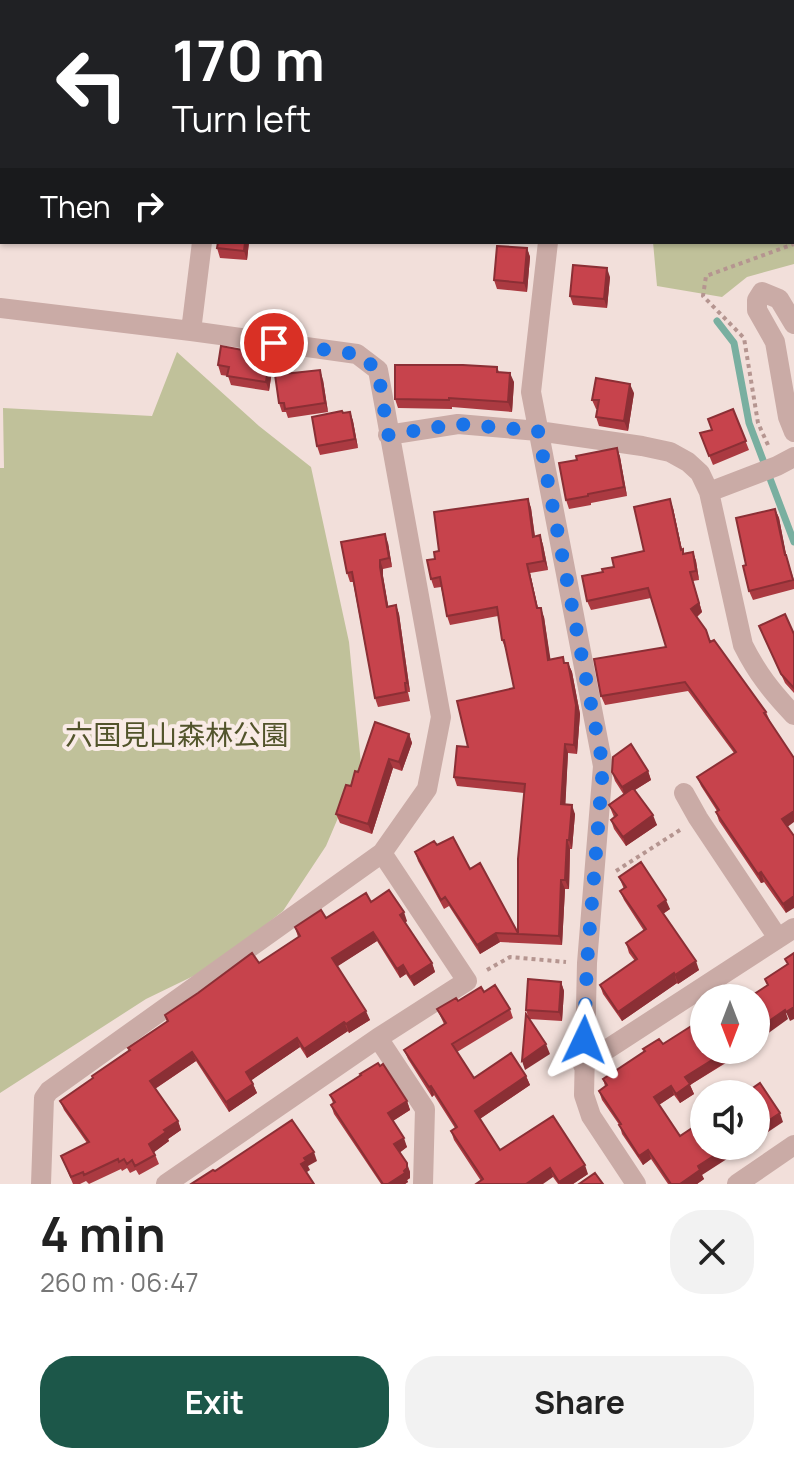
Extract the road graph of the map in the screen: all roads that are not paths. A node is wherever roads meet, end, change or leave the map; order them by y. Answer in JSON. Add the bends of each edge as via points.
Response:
{"nodes":[{"id":1,"x":202,"y":244,"type":"edge"},
{"id":2,"x":548,"y":244,"type":"edge"},
{"id":3,"x":0,"y":308,"type":"edge"},
{"id":4,"x":794,"y":324,"type":"edge"},
{"id":5,"x":191,"y":331,"type":"junction"},
{"id":6,"x":538,"y":431,"type":"junction"},
{"id":7,"x":794,"y":432,"type":"edge"},
{"id":8,"x":388,"y":435,"type":"junction"},
{"id":9,"x":792,"y":459,"type":"edge"},
{"id":10,"x":709,"y":492,"type":"junction"},
{"id":11,"x":794,"y":715,"type":"edge"},
{"id":12,"x":684,"y":793,"type":"dead end"},
{"id":13,"x":382,"y":853,"type":"junction"},
{"id":14,"x":786,"y":933,"type":"edge"},
{"id":15,"x":378,"y":1038,"type":"junction"},
{"id":16,"x":583,"y":1065,"type":"junction"},
{"id":17,"x":794,"y":1145,"type":"edge"},
{"id":18,"x":41,"y":1184,"type":"edge"},
{"id":19,"x":166,"y":1184,"type":"edge"},
{"id":20,"x":423,"y":1184,"type":"edge"},
{"id":21,"x":636,"y":1184,"type":"edge"},
{"id":22,"x":737,"y":1184,"type":"edge"}],
"edges":[{"from":1,"to":5,"type":"street"},
{"from":2,"to":6,"type":"street","via":[[531,392]]},
{"from":3,"to":5,"type":"street"},
{"from":4,"to":7,"type":"street","via":[[779,299],[762,292],[757,310],[775,342]]},
{"from":5,"to":8,"type":"street","via":[[357,354],[378,370]]},
{"from":6,"to":8,"type":"street","via":[[458,424]]},
{"from":6,"to":10,"type":"street","via":[[670,452],[700,473]]},
{"from":6,"to":16,"type":"street","via":[[603,766]]},
{"from":8,"to":13,"type":"street","via":[[441,717],[427,789]]},
{"from":9,"to":10,"type":"street"},
{"from":10,"to":11,"type":"street","via":[[743,645],[768,688]]},
{"from":12,"to":14,"type":"street"},
{"from":13,"to":15,"type":"street","via":[[467,981]]},
{"from":13,"to":18,"type":"street","via":[[49,1091],[44,1098]]},
{"from":14,"to":16,"type":"street"},
{"from":15,"to":19,"type":"street"},
{"from":15,"to":20,"type":"street","via":[[425,1109]]},
{"from":16,"to":21,"type":"street","via":[[591,1116]]},
{"from":17,"to":22,"type":"street"}]}
